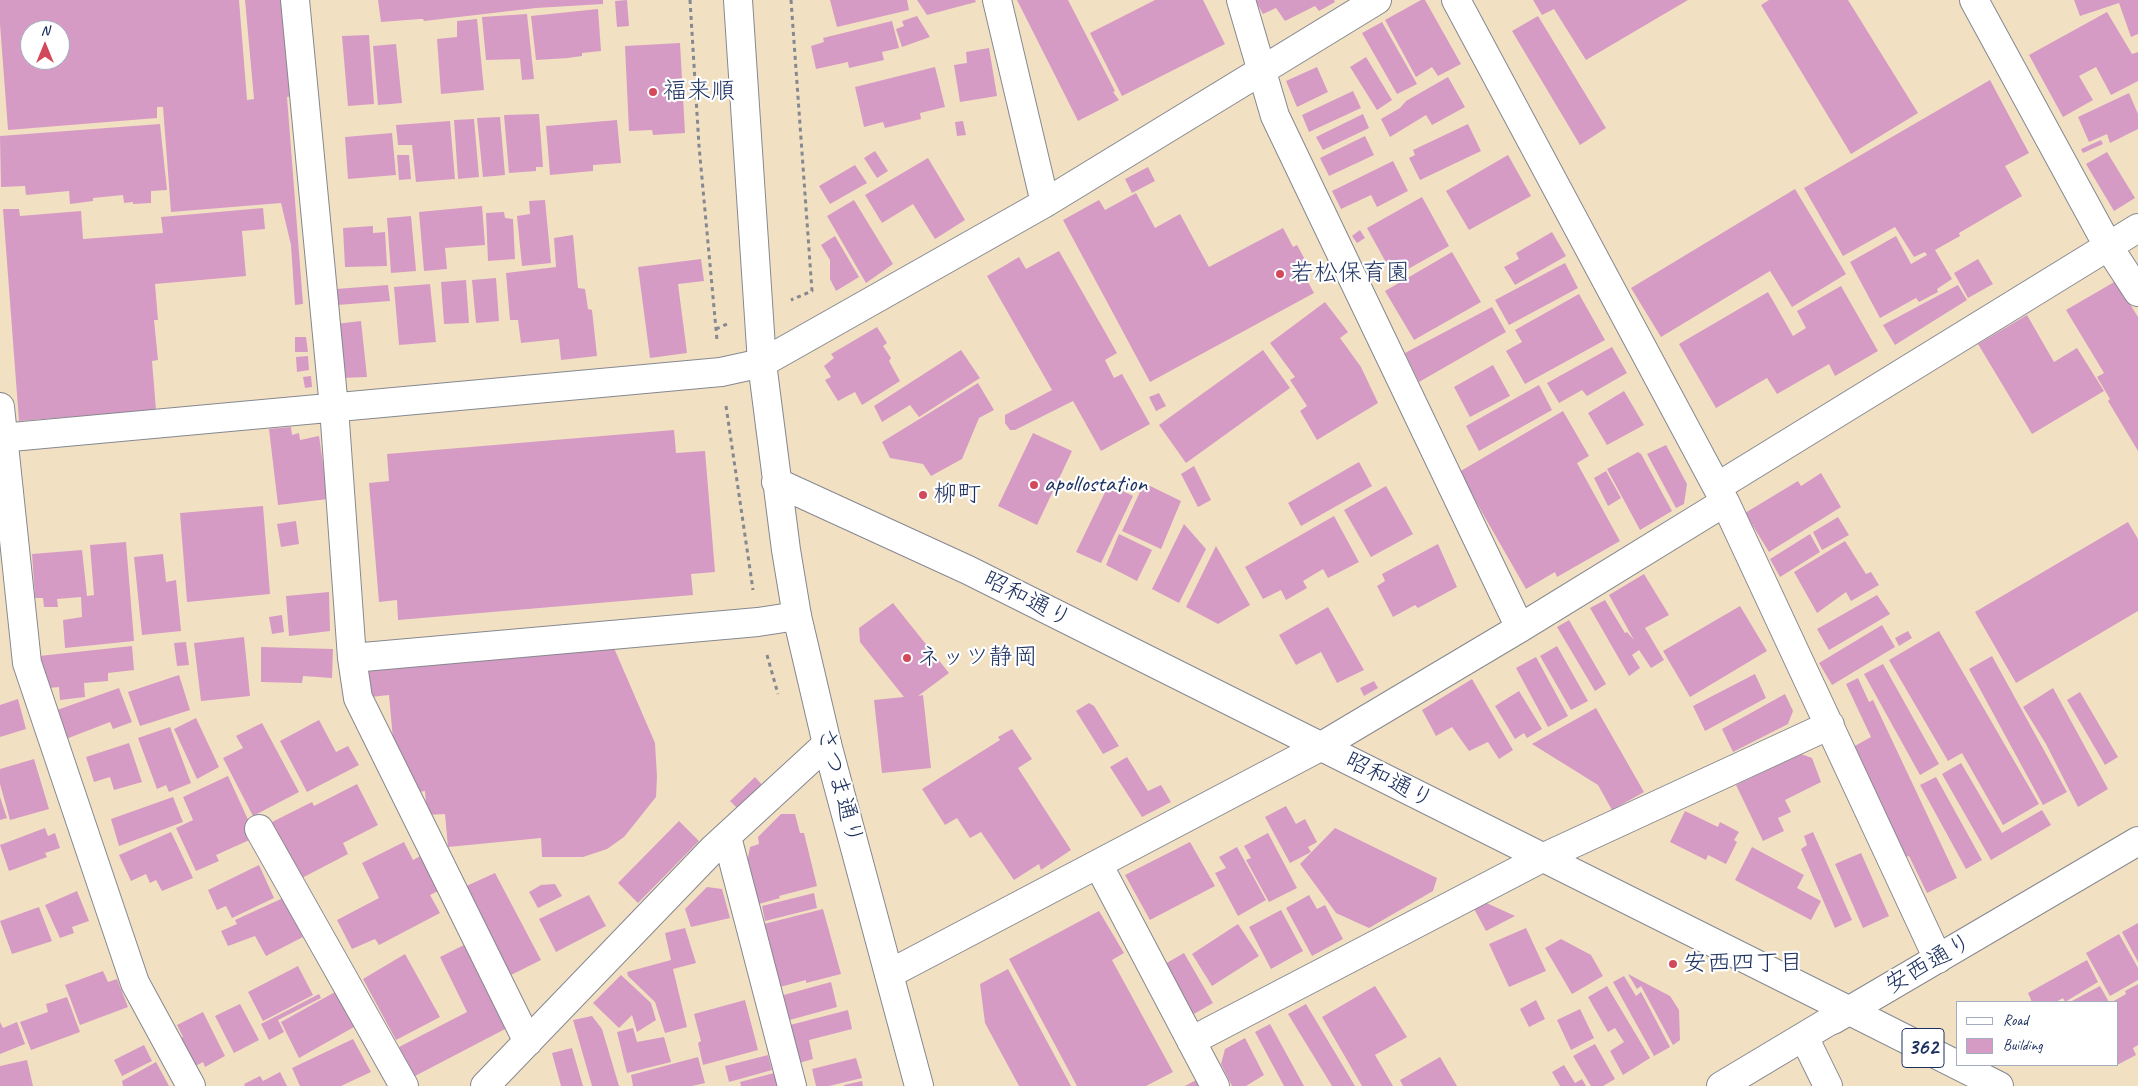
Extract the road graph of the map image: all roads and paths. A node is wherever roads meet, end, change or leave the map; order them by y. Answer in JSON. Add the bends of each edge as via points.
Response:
{"nodes":[{"id":1,"x":295,"y":0,"type":"edge"},
{"id":2,"x":738,"y":0,"type":"edge"},
{"id":3,"x":791,"y":0,"type":"edge"},
{"id":4,"x":997,"y":0,"type":"edge"},
{"id":5,"x":1241,"y":0,"type":"edge"},
{"id":6,"x":1377,"y":0,"type":"edge"},
{"id":7,"x":1456,"y":0,"type":"edge"},
{"id":8,"x":1974,"y":0,"type":"edge"},
{"id":9,"x":1261,"y":70,"type":"junction"},
{"id":10,"x":1044,"y":203,"type":"junction"},
{"id":11,"x":2138,"y":228,"type":"edge"},
{"id":12,"x":2108,"y":246,"type":"junction"},
{"id":13,"x":2138,"y":292,"type":"edge"},
{"id":14,"x":759,"y":313,"type":"junction"},
{"id":15,"x":716,"y":328,"type":"dead end"},
{"id":16,"x":762,"y":363,"type":"junction"},
{"id":17,"x":0,"y":407,"type":"edge"},
{"id":18,"x":334,"y":408,"type":"junction"},
{"id":19,"x":1,"y":438,"type":"edge"},
{"id":20,"x":776,"y":482,"type":"junction"},
{"id":21,"x":1721,"y":494,"type":"junction"},
{"id":22,"x":797,"y":616,"type":"junction"},
{"id":23,"x":1520,"y":628,"type":"junction"},
{"id":24,"x":352,"y":658,"type":"junction"},
{"id":25,"x":1830,"y":725,"type":"junction"},
{"id":26,"x":827,"y":744,"type":"junction"},
{"id":27,"x":1320,"y":747,"type":"junction"},
{"id":28,"x":258,"y":829,"type":"dead end"},
{"id":29,"x":728,"y":836,"type":"junction"},
{"id":30,"x":2137,"y":843,"type":"edge"},
{"id":31,"x":1542,"y":858,"type":"junction"},
{"id":32,"x":1098,"y":864,"type":"junction"},
{"id":33,"x":1938,"y":959,"type":"junction"},
{"id":34,"x":889,"y":974,"type":"junction"},
{"id":35,"x":1848,"y":1010,"type":"junction"},
{"id":36,"x":1804,"y":1037,"type":"junction"},
{"id":37,"x":1191,"y":1041,"type":"junction"},
{"id":38,"x":528,"y":1042,"type":"junction"},
{"id":39,"x":1956,"y":1064,"type":"edge"},
{"id":40,"x":1959,"y":1066,"type":"edge"},
{"id":41,"x":191,"y":1086,"type":"edge"},
{"id":42,"x":404,"y":1086,"type":"edge"},
{"id":43,"x":485,"y":1086,"type":"edge"},
{"id":44,"x":792,"y":1086,"type":"edge"},
{"id":45,"x":918,"y":1086,"type":"edge"},
{"id":46,"x":1215,"y":1086,"type":"edge"},
{"id":47,"x":1721,"y":1086,"type":"edge"},
{"id":48,"x":1828,"y":1086,"type":"edge"},
{"id":49,"x":1999,"y":1086,"type":"edge"}],
"edges":[{"from":1,"to":18,"type":"main road"},
{"from":2,"to":14,"type":"main road","name":"さつま通り"},
{"from":3,"to":14,"type":"path","via":[[812,291]]},
{"from":4,"to":10,"type":"main road"},
{"from":5,"to":9,"type":"main road"},
{"from":6,"to":9,"type":"main road"},
{"from":7,"to":21,"type":"main road"},
{"from":8,"to":12,"type":"main road"},
{"from":9,"to":10,"type":"main road"},
{"from":9,"to":23,"type":"main road","via":[[1275,116]]},
{"from":10,"to":16,"type":"main road"},
{"from":11,"to":12,"type":"main road"},
{"from":12,"to":13,"type":"main road"},
{"from":12,"to":21,"type":"main road"},
{"from":14,"to":15,"type":"path"},
{"from":14,"to":16,"type":"main road","name":"さつま通り"},
{"from":16,"to":18,"type":"main road","via":[[721,372]]},
{"from":16,"to":20,"type":"main road","name":"さつま通り"},
{"from":17,"to":19,"type":"main road"},
{"from":18,"to":19,"type":"main road"},
{"from":18,"to":24,"type":"main road"},
{"from":19,"to":41,"type":"main road","via":[[27,663],[135,983]]},
{"from":20,"to":22,"type":"main road","name":"さつま通り"},
{"from":20,"to":27,"type":"main road","name":"昭和通り","via":[[968,570]]},
{"from":21,"to":23,"type":"main road"},
{"from":21,"to":25,"type":"main road"},
{"from":22,"to":24,"type":"main road"},
{"from":22,"to":26,"type":"main road","name":"さつま通り"},
{"from":23,"to":27,"type":"main road"},
{"from":24,"to":38,"type":"main road","via":[[358,698]]},
{"from":25,"to":31,"type":"main road"},
{"from":25,"to":33,"type":"main road"},
{"from":26,"to":29,"type":"main road"},
{"from":26,"to":34,"type":"main road","name":"さつま通り"},
{"from":27,"to":31,"type":"main road","name":"昭和通り"},
{"from":27,"to":32,"type":"main road"},
{"from":28,"to":42,"type":"main road"},
{"from":29,"to":38,"type":"main road"},
{"from":29,"to":44,"type":"main road"},
{"from":30,"to":33,"type":"main road","name":"安西通り"},
{"from":31,"to":35,"type":"main road","name":"昭和通り"},
{"from":31,"to":37,"type":"main road"},
{"from":32,"to":34,"type":"main road"},
{"from":32,"to":37,"type":"main road"},
{"from":33,"to":35,"type":"main road","name":"安西通り"},
{"from":34,"to":45,"type":"main road","name":"さつま通り"},
{"from":35,"to":36,"type":"main road","name":"安西通り"},
{"from":35,"to":39,"type":"main road","name":"昭和通り","number":"362"},
{"from":36,"to":47,"type":"main road","name":"安西通り"},
{"from":36,"to":48,"type":"main road"},
{"from":37,"to":46,"type":"main road"},
{"from":38,"to":43,"type":"main road"},
{"from":40,"to":49,"type":"main road","name":"昭和通り","number":"362"}]}
